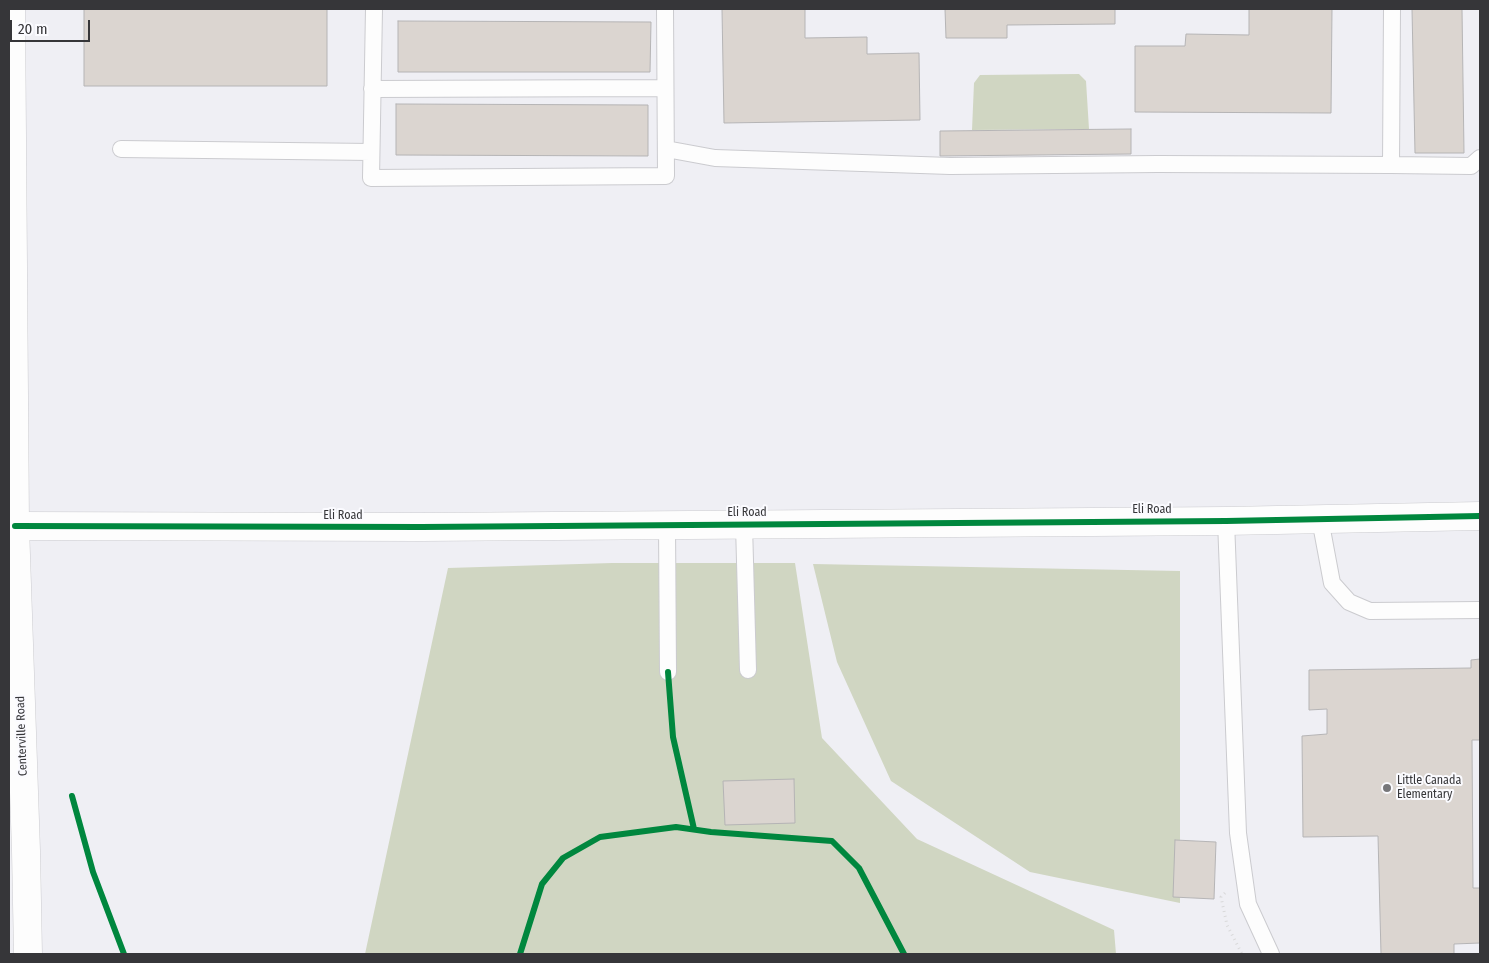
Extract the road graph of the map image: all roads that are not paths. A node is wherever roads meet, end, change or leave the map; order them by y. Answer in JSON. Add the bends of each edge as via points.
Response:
{"nodes":[{"id":1,"x":11,"y":9,"type":"edge"},
{"id":2,"x":374,"y":9,"type":"edge"},
{"id":3,"x":665,"y":9,"type":"edge"},
{"id":4,"x":1392,"y":9,"type":"edge"},
{"id":5,"x":665,"y":88,"type":"junction"},
{"id":6,"x":372,"y":89,"type":"junction"},
{"id":7,"x":121,"y":149,"type":"dead end"},
{"id":8,"x":666,"y":150,"type":"junction"},
{"id":9,"x":371,"y":152,"type":"junction"},
{"id":10,"x":1480,"y":158,"type":"edge"},
{"id":11,"x":1392,"y":165,"type":"junction"},
{"id":12,"x":1480,"y":516,"type":"edge"},
{"id":13,"x":1320,"y":519,"type":"junction"},
{"id":14,"x":1226,"y":521,"type":"junction"},
{"id":15,"x":667,"y":525,"type":"junction"},
{"id":16,"x":744,"y":525,"type":"junction"},
{"id":17,"x":15,"y":526,"type":"junction"},
{"id":18,"x":1480,"y":610,"type":"edge"},
{"id":19,"x":748,"y":670,"type":"dead end"},
{"id":20,"x":668,"y":672,"type":"dead end"},
{"id":21,"x":28,"y":954,"type":"edge"},
{"id":22,"x":1271,"y":954,"type":"edge"}],
"edges":[{"from":1,"to":17,"type":"street","name":"Centerville Road"},
{"from":2,"to":6,"type":"lane"},
{"from":3,"to":5,"type":"lane"},
{"from":4,"to":11,"type":"lane"},
{"from":5,"to":6,"type":"lane"},
{"from":5,"to":8,"type":"lane"},
{"from":6,"to":9,"type":"lane"},
{"from":7,"to":9,"type":"lane"},
{"from":8,"to":9,"type":"lane","via":[[666,176],[370,178]]},
{"from":8,"to":11,"type":"lane","via":[[715,158],[950,166]]},
{"from":10,"to":11,"type":"lane","via":[[1471,166]]},
{"from":12,"to":13,"type":"street","name":"Eli Road"},
{"from":13,"to":14,"type":"street","name":"Eli Road"},
{"from":13,"to":18,"type":"lane","via":[[1332,583],[1349,602],[1370,612]]},
{"from":14,"to":16,"type":"street","name":"Eli Road"},
{"from":14,"to":22,"type":"lane","via":[[1238,833],[1248,904]]},
{"from":15,"to":16,"type":"street","name":"Eli Road"},
{"from":15,"to":17,"type":"street","name":"Eli Road","via":[[421,528]]},
{"from":15,"to":20,"type":"lane"},
{"from":16,"to":19,"type":"lane"},
{"from":17,"to":21,"type":"street","name":"Centerville Road"}]}
